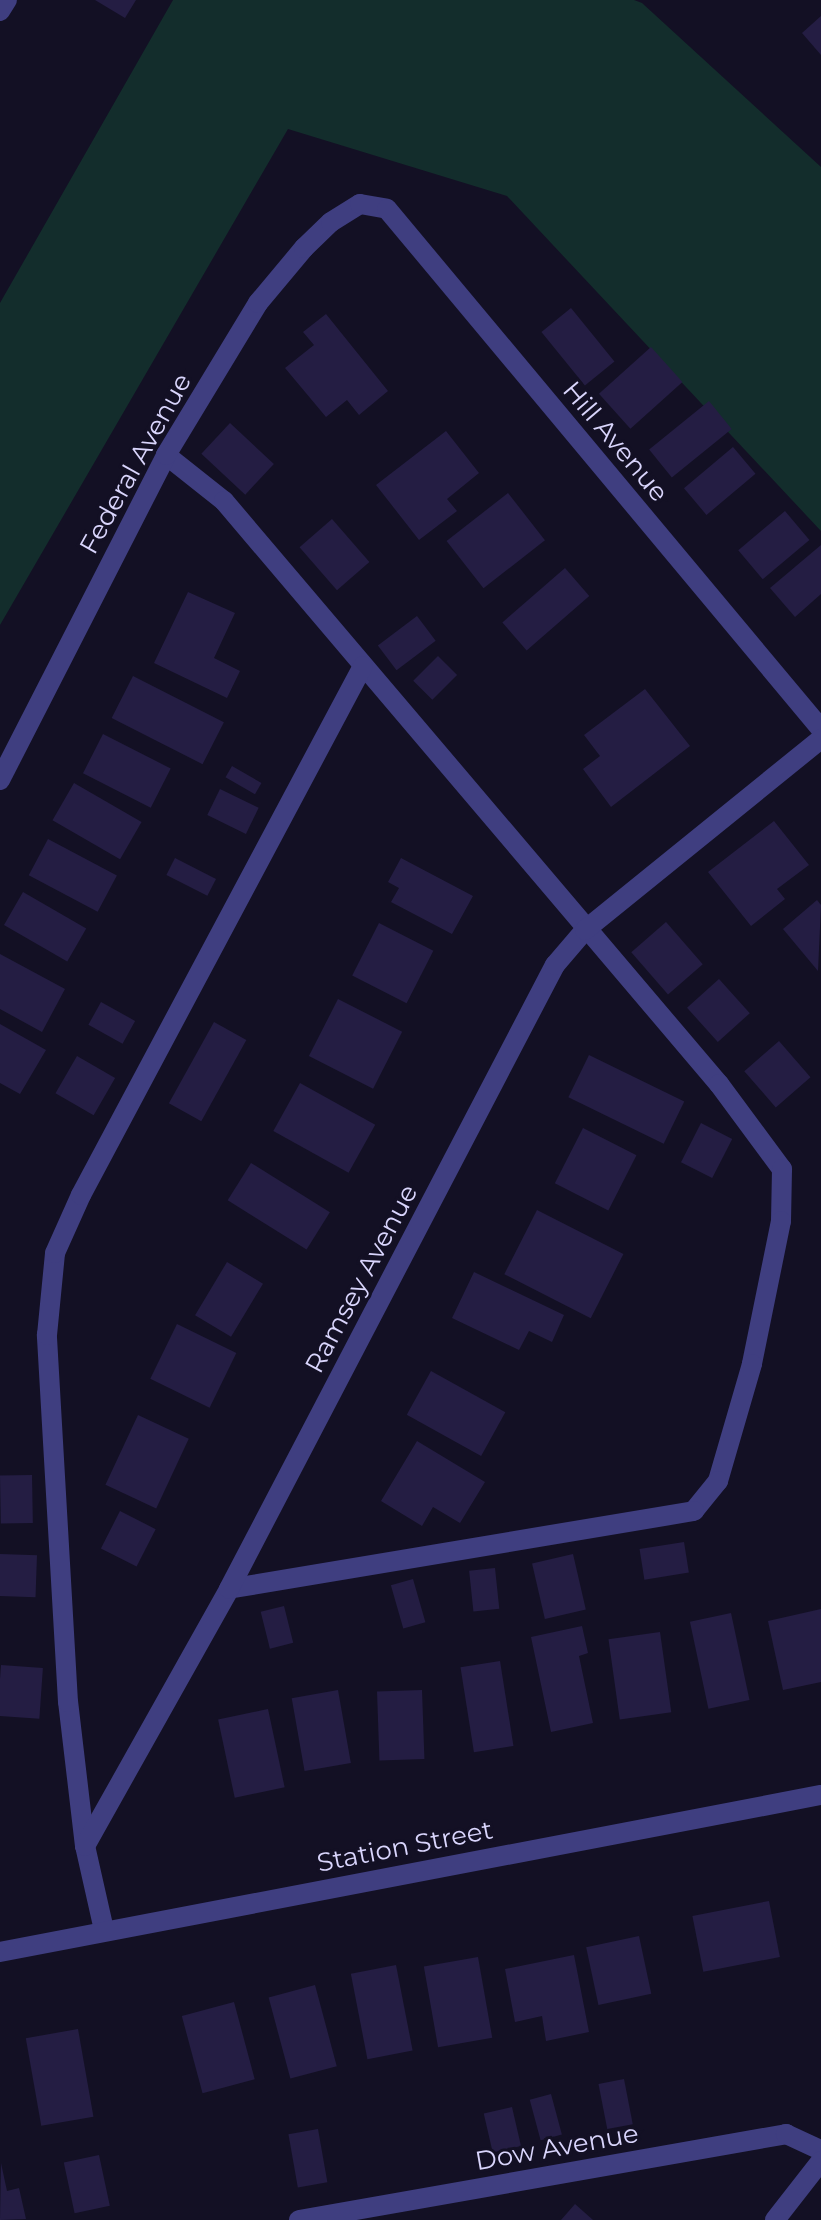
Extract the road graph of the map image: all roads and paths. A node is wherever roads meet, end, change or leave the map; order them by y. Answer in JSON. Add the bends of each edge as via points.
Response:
{"nodes":[{"id":1,"x":7,"y":0,"type":"edge"},
{"id":2,"x":0,"y":11,"type":"edge"},
{"id":3,"x":360,"y":204,"type":"joint"},
{"id":4,"x":166,"y":455,"type":"junction"},
{"id":5,"x":363,"y":666,"type":"junction"},
{"id":6,"x":821,"y":729,"type":"edge"},
{"id":7,"x":821,"y":739,"type":"edge"},
{"id":8,"x":0,"y":780,"type":"edge"},
{"id":9,"x":585,"y":930,"type":"junction"},
{"id":10,"x":229,"y":1589,"type":"junction"},
{"id":11,"x":821,"y":1795,"type":"edge"},
{"id":12,"x":85,"y":1846,"type":"junction"},
{"id":13,"x":104,"y":1930,"type":"junction"},
{"id":14,"x":0,"y":1952,"type":"edge"},
{"id":15,"x":821,"y":2150,"type":"edge"},
{"id":16,"x":819,"y":2170,"type":"edge"},
{"id":17,"x":299,"y":2220,"type":"edge"},
{"id":18,"x":775,"y":2220,"type":"edge"}],
"edges":[{"from":1,"to":2,"type":"street"},
{"from":3,"to":4,"type":"street","name":"Federal Avenue","via":[[304,248],[258,303]]},
{"from":3,"to":6,"type":"street","name":"Hill Avenue","via":[[387,209]]},
{"from":4,"to":5,"type":"street","via":[[224,501]]},
{"from":4,"to":8,"type":"street","name":"Federal Avenue"},
{"from":5,"to":9,"type":"street"},
{"from":5,"to":12,"type":"street","via":[[55,1253],[47,1335],[68,1702]]},
{"from":7,"to":9,"type":"street","name":"Ramsey Avenue"},
{"from":9,"to":10,"type":"street","name":"Ramsey Avenue","via":[[555,965]]},
{"from":9,"to":10,"type":"street","via":[[719,1084],[782,1169],[781,1221],[755,1350],[718,1481],[694,1511]]},
{"from":10,"to":12,"type":"street","name":"Ramsey Avenue"},
{"from":11,"to":13,"type":"street","name":"Station Street"},
{"from":12,"to":13,"type":"street"},
{"from":13,"to":14,"type":"street","name":"Station Street"},
{"from":15,"to":17,"type":"street","name":"Dow Avenue","via":[[786,2134]]},
{"from":16,"to":18,"type":"street"}]}
